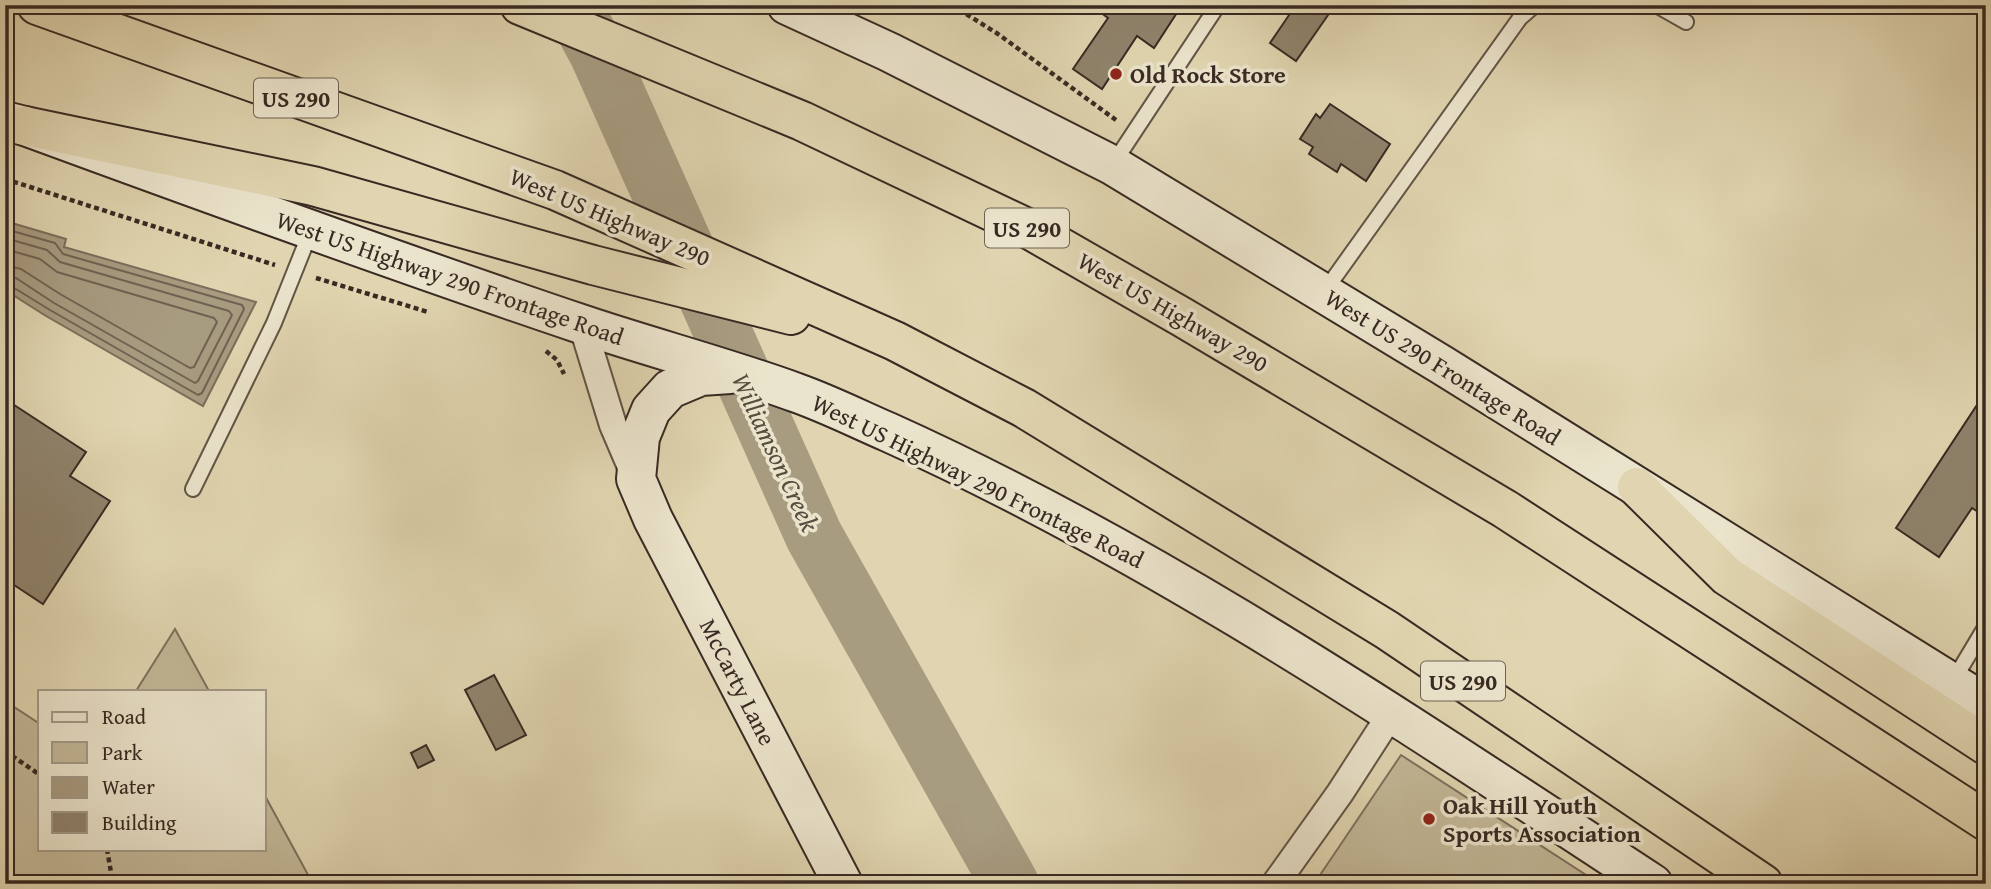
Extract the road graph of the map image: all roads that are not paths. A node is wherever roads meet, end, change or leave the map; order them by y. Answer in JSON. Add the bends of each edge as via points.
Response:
{"nodes":[{"id":1,"x":37,"y":5,"type":"edge"},
{"id":2,"x":520,"y":5,"type":"edge"},
{"id":3,"x":787,"y":5,"type":"edge"},
{"id":4,"x":810,"y":5,"type":"edge"},
{"id":5,"x":1218,"y":5,"type":"edge"},
{"id":6,"x":1535,"y":5,"type":"edge"},
{"id":7,"x":1656,"y":5,"type":"edge"},
{"id":8,"x":1686,"y":22,"type":"dead end"},
{"id":9,"x":844,"y":31,"type":"junction"},
{"id":10,"x":15,"y":124,"type":"edge"},
{"id":11,"x":1112,"y":165,"type":"junction"},
{"id":12,"x":311,"y":232,"type":"junction"},
{"id":13,"x":1323,"y":293,"type":"junction"},
{"id":14,"x":582,"y":324,"type":"junction"},
{"id":15,"x":895,"y":341,"type":"junction"},
{"id":16,"x":738,"y":374,"type":"junction"},
{"id":17,"x":636,"y":479,"type":"junction"},
{"id":18,"x":1637,"y":487,"type":"junction"},
{"id":19,"x":193,"y":489,"type":"dead end"},
{"id":20,"x":1986,"y":626,"type":"edge"},
{"id":21,"x":1952,"y":682,"type":"junction"},
{"id":22,"x":1986,"y":704,"type":"edge"},
{"id":23,"x":1391,"y":714,"type":"junction"},
{"id":24,"x":1986,"y":745,"type":"edge"},
{"id":25,"x":1986,"y":821,"type":"edge"},
{"id":26,"x":843,"y":884,"type":"edge"},
{"id":27,"x":1275,"y":884,"type":"edge"},
{"id":28,"x":1653,"y":884,"type":"edge"},
{"id":29,"x":1763,"y":884,"type":"edge"}],
"edges":[{"from":1,"to":15,"type":"highway","name":"West US Highway 290","number":"US 290","via":[[555,190]]},
{"from":2,"to":25,"type":"highway","name":"West US Highway 290","number":"US 290","via":[[802,121],[1027,228],[1505,509]]},
{"from":3,"to":9,"type":"main road"},
{"from":4,"to":9,"type":"street"},
{"from":5,"to":11,"type":"lane"},
{"from":6,"to":13,"type":"lane","via":[[1520,18]]},
{"from":7,"to":8,"type":"lane"},
{"from":9,"to":11,"type":"main road","name":"West US 290 Frontage Road"},
{"from":10,"to":12,"type":"main road","name":"West US Highway 290 Frontage Road"},
{"from":10,"to":15,"type":"highway","via":[[313,186],[593,265]]},
{"from":11,"to":13,"type":"main road","name":"West US 290 Frontage Road"},
{"from":12,"to":14,"type":"main road","name":"West US Highway 290 Frontage Road"},
{"from":12,"to":19,"type":"lane","via":[[274,323]]},
{"from":13,"to":18,"type":"main road","name":"West US 290 Frontage Road"},
{"from":14,"to":16,"type":"main road","name":"West US Highway 290 Frontage Road"},
{"from":14,"to":17,"type":"street","name":"McCarty Lane","via":[[613,425]]},
{"from":15,"to":29,"type":"highway","name":"West US Highway 290","number":"US 290","via":[[1024,408],[1387,630]]},
{"from":16,"to":17,"type":"main road","name":"McCarty Lane","via":[[701,376],[670,389],[651,410],[640,437]]},
{"from":16,"to":23,"type":"main road","name":"West US Highway 290 Frontage Road","via":[[798,393],[891,433],[1025,500],[1161,572]]},
{"from":17,"to":26,"type":"main road","name":"McCarty Lane"},
{"from":18,"to":21,"type":"main road","name":"West US 290 Frontage Road"},
{"from":18,"to":24,"type":"highway","via":[[1727,576]]},
{"from":20,"to":21,"type":"lane"},
{"from":21,"to":22,"type":"main road","name":"West US 290 Frontage Road"},
{"from":23,"to":27,"type":"street"},
{"from":23,"to":28,"type":"main road","name":"West US Highway 290 Frontage Road"}]}
